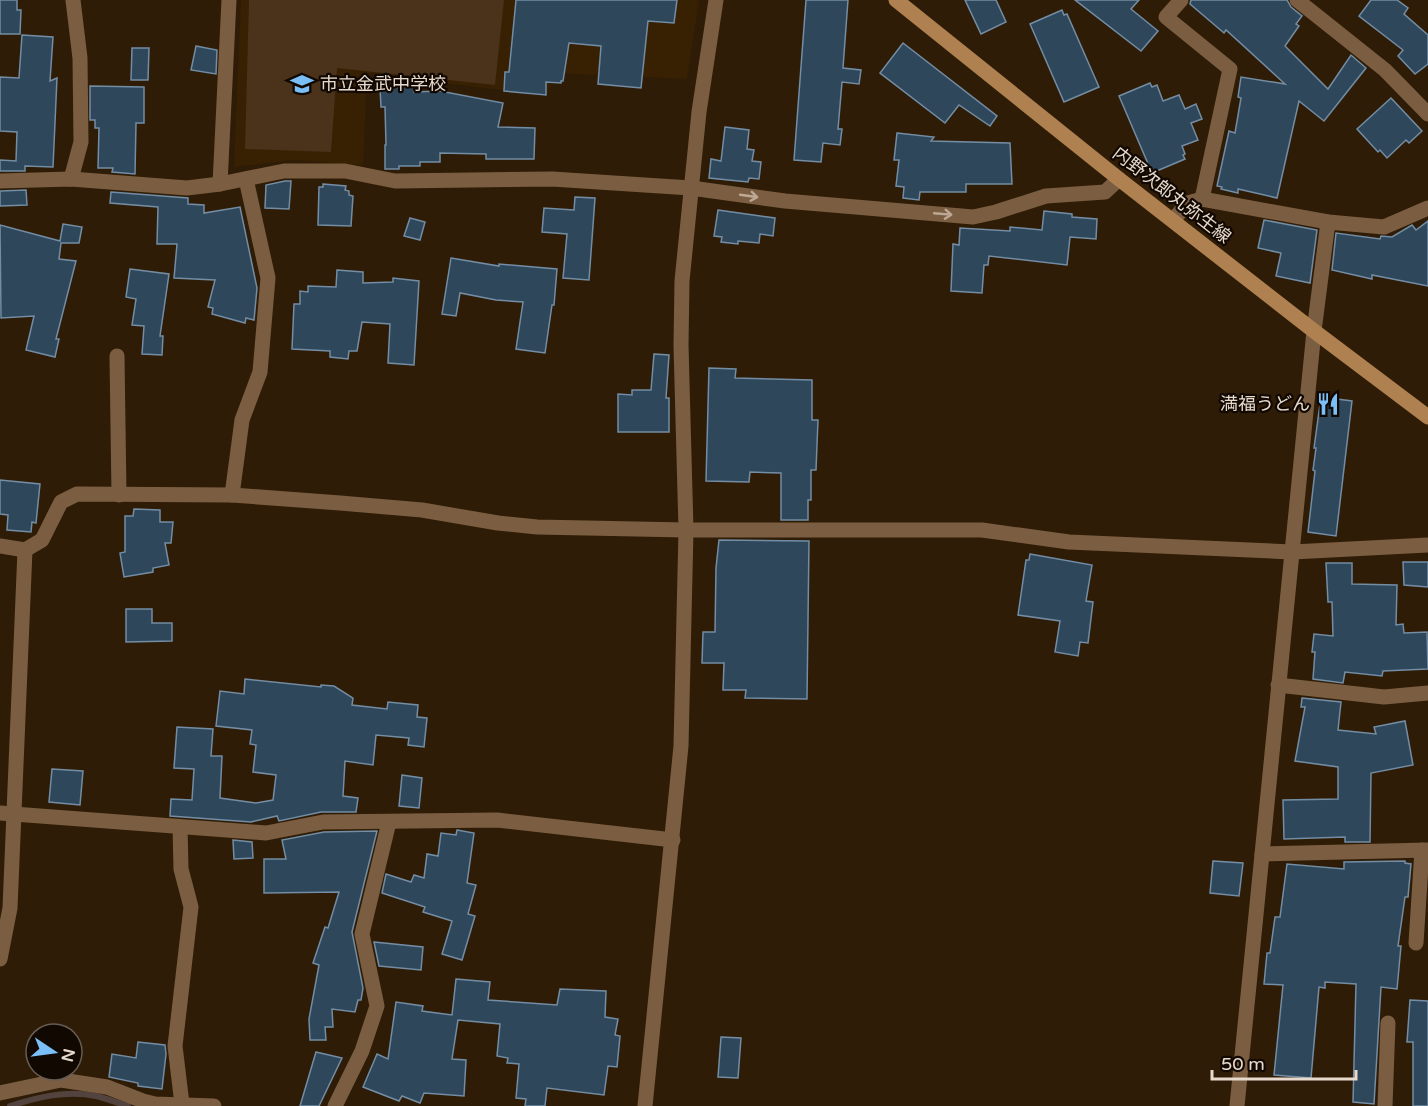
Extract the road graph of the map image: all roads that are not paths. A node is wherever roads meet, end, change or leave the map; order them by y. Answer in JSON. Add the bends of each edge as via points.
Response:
{"nodes":[{"id":1,"x":73,"y":0,"type":"edge"},
{"id":2,"x":229,"y":0,"type":"edge"},
{"id":3,"x":716,"y":0,"type":"edge"},
{"id":4,"x":896,"y":0,"type":"edge"},
{"id":5,"x":1181,"y":0,"type":"edge"},
{"id":6,"x":1297,"y":0,"type":"edge"},
{"id":7,"x":1428,"y":114,"type":"edge"},
{"id":8,"x":71,"y":179,"type":"junction"},
{"id":9,"x":246,"y":179,"type":"junction"},
{"id":10,"x":1119,"y":179,"type":"junction"},
{"id":11,"x":0,"y":181,"type":"edge"},
{"id":12,"x":220,"y":184,"type":"junction"},
{"id":13,"x":691,"y":188,"type":"junction"},
{"id":14,"x":1202,"y":199,"type":"junction"},
{"id":15,"x":1428,"y":208,"type":"edge"},
{"id":16,"x":1173,"y":220,"type":"junction"},
{"id":17,"x":1328,"y":222,"type":"junction"},
{"id":18,"x":1314,"y":331,"type":"junction"},
{"id":19,"x":117,"y":356,"type":"dead end"},
{"id":20,"x":1428,"y":417,"type":"edge"},
{"id":21,"x":119,"y":495,"type":"junction"},
{"id":22,"x":232,"y":495,"type":"junction"},
{"id":23,"x":686,"y":530,"type":"junction"},
{"id":24,"x":1428,"y":545,"type":"edge"},
{"id":25,"x":0,"y":546,"type":"edge"},
{"id":26,"x":25,"y":550,"type":"junction"},
{"id":27,"x":1292,"y":552,"type":"junction"},
{"id":28,"x":1278,"y":685,"type":"junction"},
{"id":29,"x":1428,"y":693,"type":"edge"},
{"id":30,"x":7,"y":813,"type":"edge"},
{"id":31,"x":389,"y":822,"type":"junction"},
{"id":32,"x":180,"y":827,"type":"junction"},
{"id":33,"x":673,"y":840,"type":"junction"},
{"id":34,"x":1425,"y":850,"type":"edge"},
{"id":35,"x":1262,"y":854,"type":"junction"},
{"id":36,"x":1416,"y":943,"type":"dead end"},
{"id":37,"x":0,"y":958,"type":"edge"},
{"id":38,"x":1388,"y":1023,"type":"dead end"},
{"id":39,"x":0,"y":1093,"type":"edge"},
{"id":40,"x":131,"y":1101,"type":"edge"},
{"id":41,"x":182,"y":1104,"type":"junction"},
{"id":42,"x":214,"y":1106,"type":"edge"},
{"id":43,"x":335,"y":1106,"type":"edge"},
{"id":44,"x":645,"y":1106,"type":"edge"},
{"id":45,"x":1238,"y":1106,"type":"edge"},
{"id":46,"x":1385,"y":1106,"type":"edge"}],
"edges":[{"from":1,"to":8,"type":"street","via":[[80,58],[81,142]]},
{"from":2,"to":12,"type":"street"},
{"from":3,"to":13,"type":"street"},
{"from":4,"to":10,"type":"main road","name":"内野次郎丸弥生線"},
{"from":5,"to":14,"type":"street","via":[[1166,16],[1230,69]]},
{"from":6,"to":7,"type":"street","via":[[1385,70]]},
{"from":8,"to":11,"type":"street"},
{"from":8,"to":12,"type":"street","via":[[187,188]]},
{"from":9,"to":12,"type":"street"},
{"from":9,"to":13,"type":"street","via":[[284,171],[345,171],[395,181],[552,179]]},
{"from":9,"to":22,"type":"street","via":[[268,278],[260,372],[242,420]]},
{"from":13,"to":10,"type":"street","one_way":true,"via":[[785,201],[973,217],[1046,196],[1105,192]]},
{"from":10,"to":16,"type":"main road","name":"内野次郎丸弥生線"},
{"from":13,"to":23,"type":"street","via":[[682,282],[681,345]]},
{"from":14,"to":16,"type":"street","via":[[1188,203]]},
{"from":14,"to":17,"type":"street"},
{"from":15,"to":17,"type":"street","via":[[1384,227]]},
{"from":16,"to":18,"type":"main road","name":"内野次郎丸弥生線"},
{"from":17,"to":18,"type":"street"},
{"from":18,"to":20,"type":"main road","name":"内野次郎丸弥生線"},
{"from":18,"to":27,"type":"street"},
{"from":19,"to":21,"type":"street"},
{"from":21,"to":22,"type":"street"},
{"from":21,"to":26,"type":"street","via":[[77,494],[61,502],[42,540]]},
{"from":22,"to":23,"type":"street","via":[[422,510],[537,527]]},
{"from":23,"to":27,"type":"street","via":[[982,530],[1069,542]]},
{"from":23,"to":33,"type":"street","via":[[681,746]]},
{"from":24,"to":27,"type":"street"},
{"from":25,"to":26,"type":"street"},
{"from":26,"to":30,"type":"street"},
{"from":27,"to":28,"type":"street"},
{"from":28,"to":29,"type":"street","via":[[1384,697]]},
{"from":28,"to":35,"type":"street"},
{"from":30,"to":32,"type":"street"},
{"from":30,"to":37,"type":"street","via":[[10,908]]},
{"from":31,"to":32,"type":"street","via":[[323,822],[267,833]]},
{"from":31,"to":33,"type":"street","via":[[497,820]]},
{"from":31,"to":43,"type":"street","via":[[362,934],[377,1006],[362,1051]]},
{"from":32,"to":41,"type":"street","via":[[181,869],[191,908],[175,1046]]},
{"from":33,"to":44,"type":"street"},
{"from":34,"to":35,"type":"street"},
{"from":34,"to":36,"type":"street"},
{"from":35,"to":45,"type":"street"},
{"from":38,"to":46,"type":"street"},
{"from":39,"to":40,"type":"street","via":[[61,1080],[107,1087]]},
{"from":40,"to":41,"type":"street"},
{"from":41,"to":42,"type":"street"}]}
